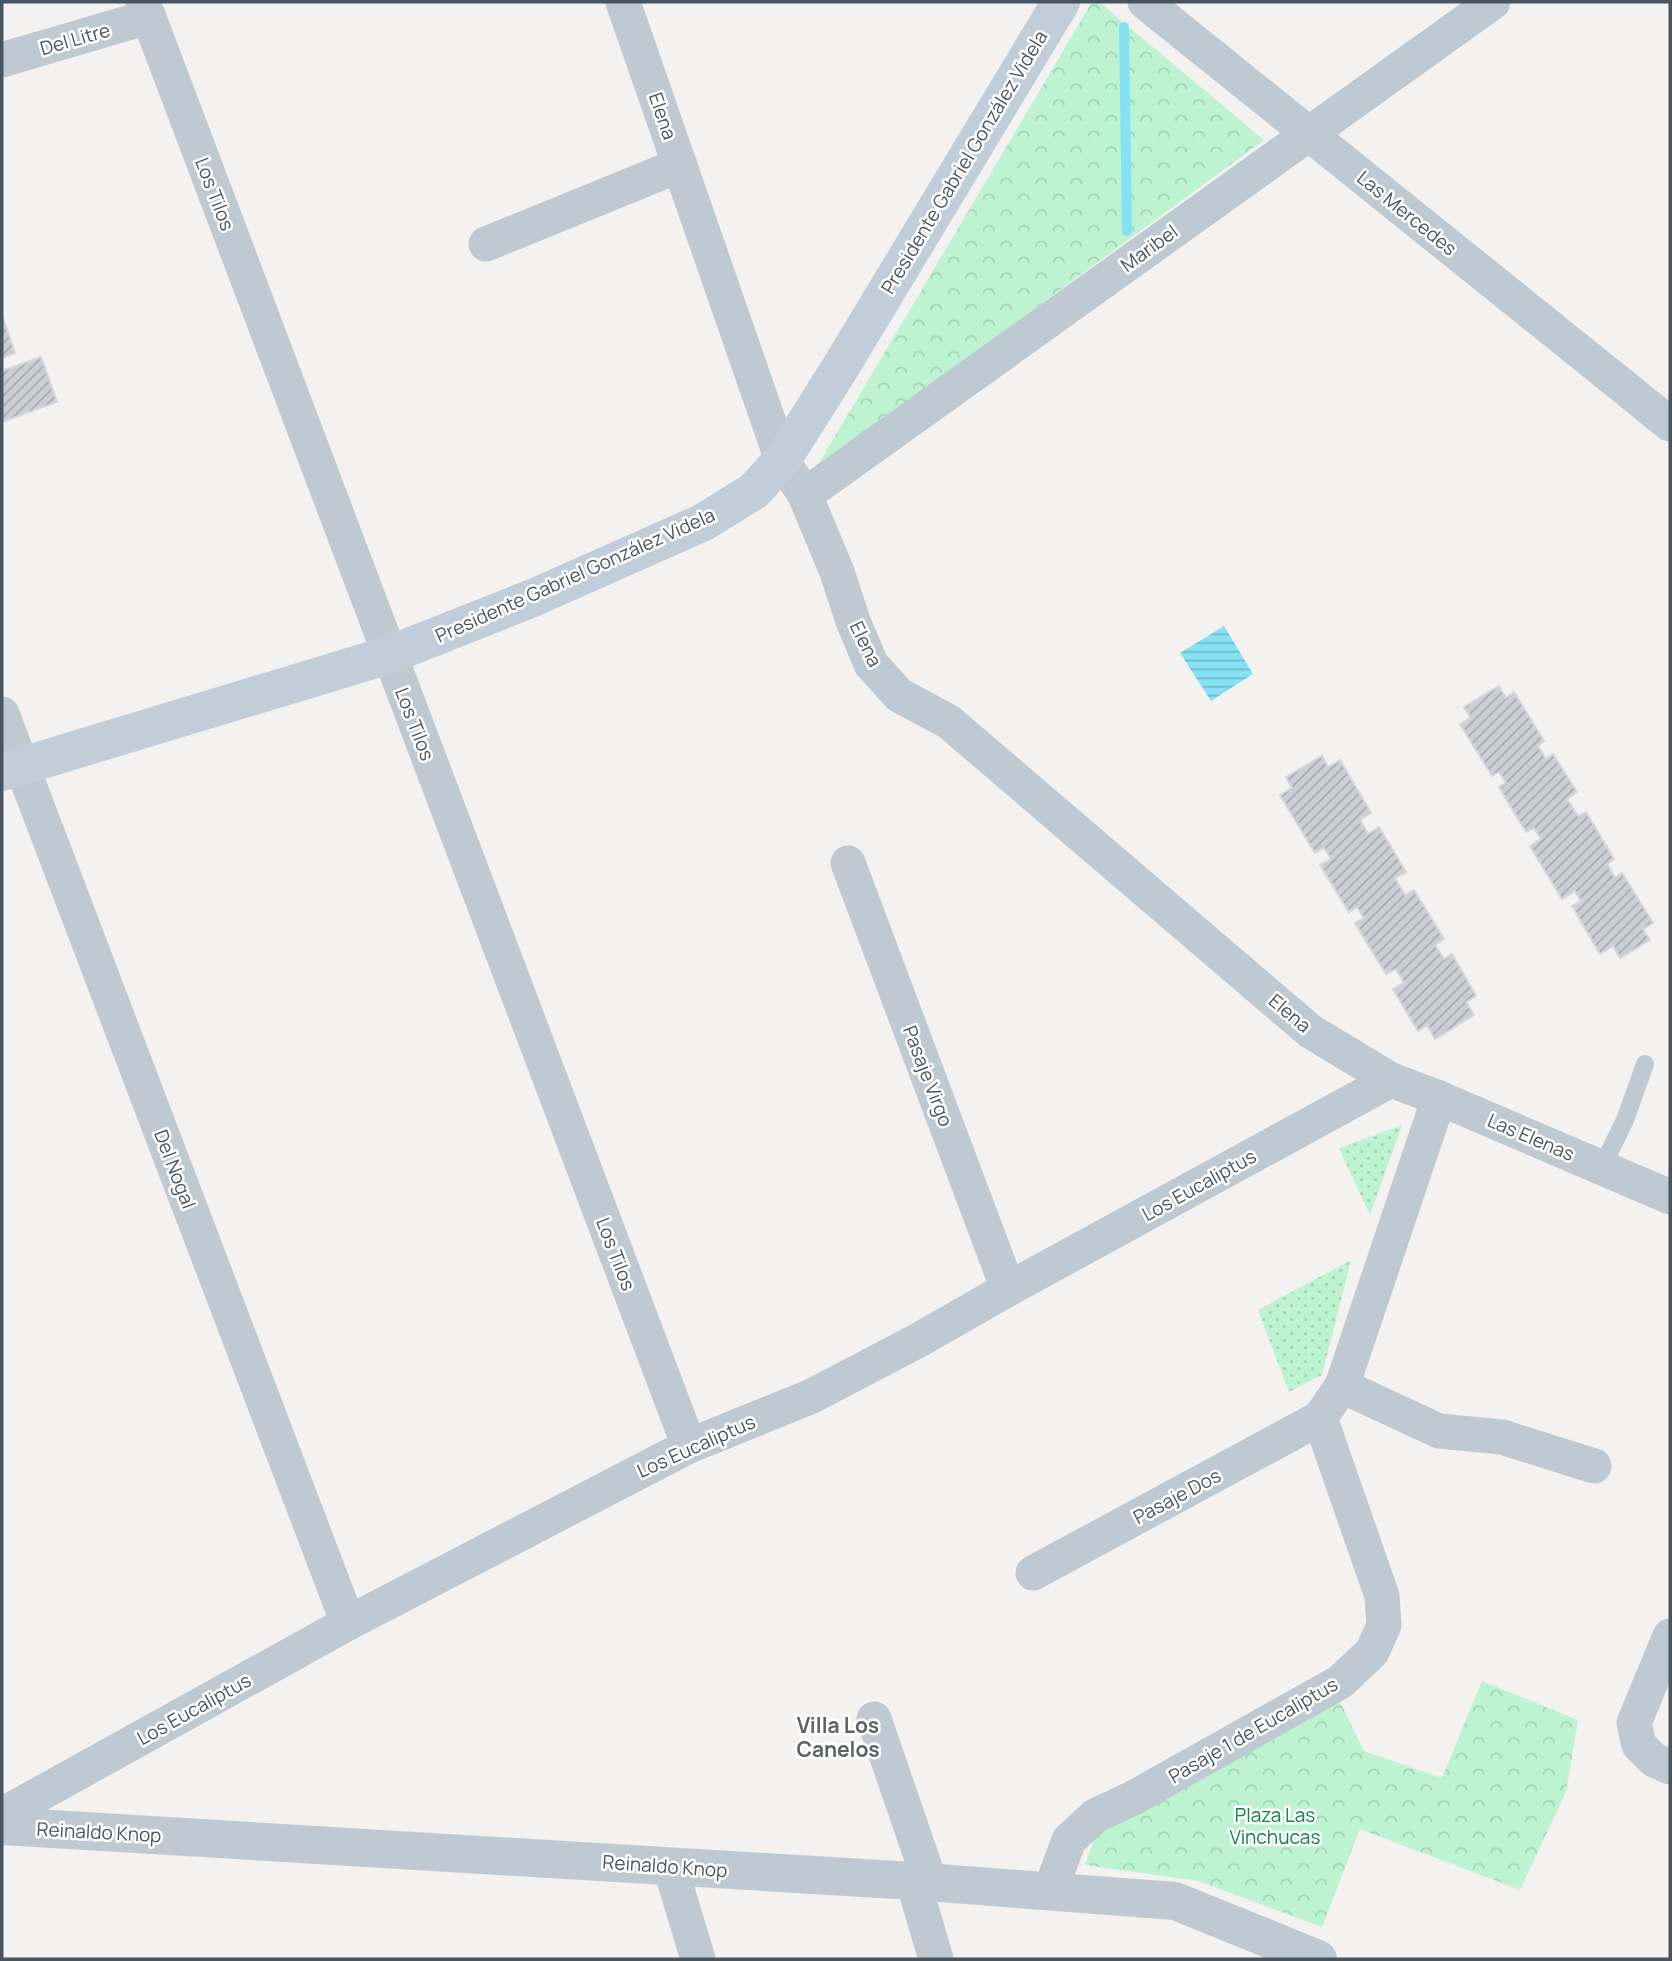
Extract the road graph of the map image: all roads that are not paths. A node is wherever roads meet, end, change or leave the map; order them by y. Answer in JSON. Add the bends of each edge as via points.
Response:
{"nodes":[{"id":1,"x":623,"y":2,"type":"edge"},
{"id":2,"x":1061,"y":2,"type":"edge"},
{"id":3,"x":1145,"y":2,"type":"edge"},
{"id":4,"x":1493,"y":2,"type":"edge"},
{"id":5,"x":145,"y":9,"type":"edge"},
{"id":6,"x":2,"y":60,"type":"edge"},
{"id":7,"x":1309,"y":134,"type":"junction"},
{"id":8,"x":680,"y":165,"type":"junction"},
{"id":9,"x":486,"y":244,"type":"dead end"},
{"id":10,"x":1670,"y":424,"type":"edge"},
{"id":11,"x":782,"y":460,"type":"junction"},
{"id":12,"x":805,"y":495,"type":"junction"},
{"id":13,"x":389,"y":655,"type":"junction"},
{"id":14,"x":2,"y":714,"type":"edge"},
{"id":15,"x":11,"y":769,"type":"edge"},
{"id":16,"x":848,"y":863,"type":"dead end"},
{"id":17,"x":1645,"y":1064,"type":"dead end"},
{"id":18,"x":1391,"y":1080,"type":"junction"},
{"id":19,"x":1439,"y":1098,"type":"junction"},
{"id":20,"x":1602,"y":1167,"type":"junction"},
{"id":21,"x":1670,"y":1197,"type":"edge"},
{"id":22,"x":1008,"y":1289,"type":"junction"},
{"id":23,"x":1342,"y":1387,"type":"junction"},
{"id":24,"x":1320,"y":1418,"type":"junction"},
{"id":25,"x":689,"y":1446,"type":"junction"},
{"id":26,"x":1594,"y":1466,"type":"dead end"},
{"id":27,"x":1033,"y":1573,"type":"dead end"},
{"id":28,"x":348,"y":1623,"type":"junction"},
{"id":29,"x":1670,"y":1636,"type":"edge"},
{"id":30,"x":874,"y":1719,"type":"dead end"},
{"id":31,"x":1670,"y":1767,"type":"edge"},
{"id":32,"x":2,"y":1815,"type":"edge"},
{"id":33,"x":2,"y":1826,"type":"edge"},
{"id":34,"x":670,"y":1866,"type":"junction"},
{"id":35,"x":921,"y":1882,"type":"junction"},
{"id":36,"x":1049,"y":1891,"type":"junction"},
{"id":37,"x":1258,"y":1946,"type":"edge"},
{"id":38,"x":698,"y":1959,"type":"edge"},
{"id":39,"x":936,"y":1959,"type":"edge"},
{"id":40,"x":1318,"y":1959,"type":"edge"}],
"edges":[{"from":1,"to":8,"type":"street","name":"Elena"},
{"from":2,"to":11,"type":"main road","name":"Presidente Gabriel González Videla"},
{"from":3,"to":7,"type":"street","name":"Las Mercedes"},
{"from":4,"to":7,"type":"street","name":"Maribel"},
{"from":5,"to":6,"type":"street","name":"Del Litre"},
{"from":5,"to":13,"type":"street","name":"Los Tilos"},
{"from":7,"to":10,"type":"street","name":"Las Mercedes"},
{"from":7,"to":12,"type":"street","name":"Maribel"},
{"from":8,"to":9,"type":"street"},
{"from":8,"to":11,"type":"street","name":"Elena"},
{"from":11,"to":12,"type":"street","name":"Elena"},
{"from":11,"to":13,"type":"main road","name":"Presidente Gabriel González Videla","via":[[754,491],[702,523]]},
{"from":12,"to":18,"type":"street","name":"Elena","via":[[871,664],[899,695],[950,722],[1310,1031]]},
{"from":13,"to":15,"type":"main road","name":"Presidente Gabriel González Videla"},
{"from":13,"to":25,"type":"street","name":"Los Tilos"},
{"from":14,"to":15,"type":"street","name":"Del Nogal"},
{"from":15,"to":28,"type":"street","name":"Del Nogal"},
{"from":16,"to":22,"type":"street","name":"Pasaje Virgo"},
{"from":17,"to":20,"type":"lane"},
{"from":18,"to":19,"type":"street","name":"Las Elenas"},
{"from":18,"to":22,"type":"street","name":"Los Eucaliptus"},
{"from":19,"to":20,"type":"street","name":"Las Elenas"},
{"from":19,"to":23,"type":"street"},
{"from":20,"to":21,"type":"street","name":"Las Elenas"},
{"from":22,"to":25,"type":"street","name":"Los Eucaliptus","via":[[812,1396]]},
{"from":23,"to":24,"type":"street"},
{"from":23,"to":26,"type":"street","via":[[1439,1431],[1502,1437]]},
{"from":24,"to":27,"type":"street","name":"Pasaje Dos"},
{"from":24,"to":36,"type":"street","name":"Pasaje 1 de Eucaliptus","via":[[1382,1596],[1384,1625],[1372,1651],[1340,1682],[1094,1816],[1069,1840]]},
{"from":25,"to":28,"type":"street","name":"Los Eucaliptus"},
{"from":28,"to":32,"type":"street","name":"Los Eucaliptus"},
{"from":29,"to":31,"type":"street","via":[[1634,1723],[1639,1745],[1654,1760]]},
{"from":30,"to":35,"type":"street"},
{"from":33,"to":34,"type":"street","name":"Reinaldo Knop"},
{"from":34,"to":35,"type":"street","name":"Reinaldo Knop"},
{"from":34,"to":38,"type":"street"},
{"from":35,"to":36,"type":"street","name":"Reinaldo Knop"},
{"from":35,"to":39,"type":"street"},
{"from":36,"to":37,"type":"street","name":"Reinaldo Knop","via":[[1175,1902]]},
{"from":37,"to":40,"type":"street","name":"Reinaldo Knop"}]}
